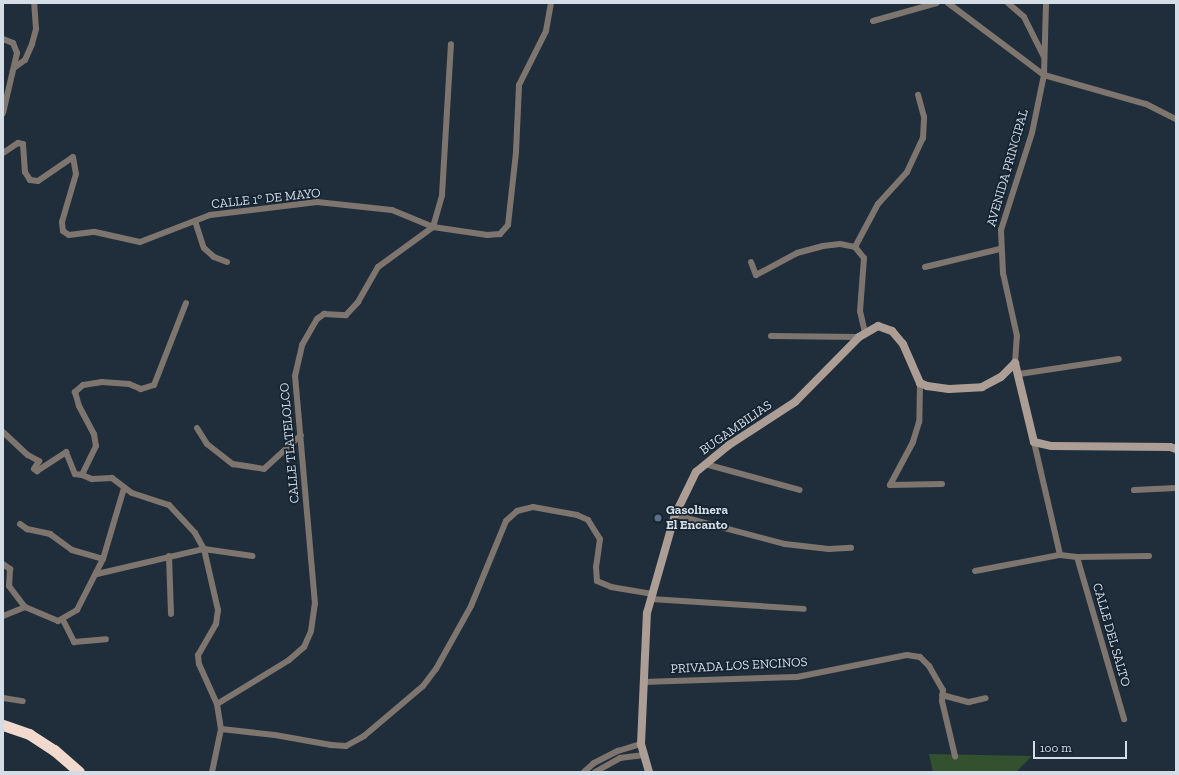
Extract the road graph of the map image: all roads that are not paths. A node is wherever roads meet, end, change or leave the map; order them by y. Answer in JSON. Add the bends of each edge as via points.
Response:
{"nodes":[{"id":1,"x":34,"y":3,"type":"edge"},
{"id":2,"x":551,"y":3,"type":"edge"},
{"id":3,"x":937,"y":3,"type":"edge"},
{"id":4,"x":948,"y":3,"type":"edge"},
{"id":5,"x":1008,"y":3,"type":"edge"},
{"id":6,"x":1046,"y":3,"type":"edge"},
{"id":7,"x":873,"y":22,"type":"dead end"},
{"id":8,"x":3,"y":40,"type":"edge"},
{"id":9,"x":451,"y":44,"type":"dead end"},
{"id":10,"x":1045,"y":58,"type":"junction"},
{"id":11,"x":15,"y":67,"type":"junction"},
{"id":12,"x":1044,"y":75,"type":"junction"},
{"id":13,"x":918,"y":95,"type":"dead end"},
{"id":14,"x":3,"y":114,"type":"edge"},
{"id":15,"x":1176,"y":119,"type":"edge"},
{"id":16,"x":3,"y":153,"type":"edge"},
{"id":17,"x":195,"y":221,"type":"junction"},
{"id":18,"x":432,"y":227,"type":"junction"},
{"id":19,"x":855,"y":247,"type":"junction"},
{"id":20,"x":1000,"y":249,"type":"junction"},
{"id":21,"x":227,"y":262,"type":"dead end"},
{"id":22,"x":751,"y":262,"type":"dead end"},
{"id":23,"x":925,"y":267,"type":"dead end"},
{"id":24,"x":186,"y":303,"type":"dead end"},
{"id":25,"x":862,"y":335,"type":"junction"},
{"id":26,"x":771,"y":336,"type":"dead end"},
{"id":27,"x":1119,"y":359,"type":"dead end"},
{"id":28,"x":1015,"y":363,"type":"junction"},
{"id":29,"x":1019,"y":374,"type":"junction"},
{"id":30,"x":920,"y":383,"type":"junction"},
{"id":31,"x":197,"y":428,"type":"dead end"},
{"id":32,"x":3,"y":432,"type":"edge"},
{"id":33,"x":301,"y":435,"type":"junction"},
{"id":34,"x":1034,"y":442,"type":"junction"},
{"id":35,"x":1176,"y":450,"type":"edge"},
{"id":36,"x":705,"y":464,"type":"junction"},
{"id":37,"x":82,"y":475,"type":"junction"},
{"id":38,"x":942,"y":484,"type":"dead end"},
{"id":39,"x":124,"y":488,"type":"junction"},
{"id":40,"x":1176,"y":488,"type":"edge"},
{"id":41,"x":800,"y":490,"type":"dead end"},
{"id":42,"x":1134,"y":490,"type":"dead end"},
{"id":43,"x":675,"y":514,"type":"junction"},
{"id":44,"x":20,"y":524,"type":"dead end"},
{"id":45,"x":851,"y":548,"type":"dead end"},
{"id":46,"x":204,"y":549,"type":"junction"},
{"id":47,"x":1060,"y":555,"type":"junction"},
{"id":48,"x":169,"y":556,"type":"junction"},
{"id":49,"x":252,"y":556,"type":"dead end"},
{"id":50,"x":1149,"y":556,"type":"dead end"},
{"id":51,"x":1077,"y":557,"type":"junction"},
{"id":52,"x":103,"y":559,"type":"junction"},
{"id":53,"x":3,"y":564,"type":"edge"},
{"id":54,"x":975,"y":571,"type":"dead end"},
{"id":55,"x":97,"y":574,"type":"junction"},
{"id":56,"x":652,"y":596,"type":"junction"},
{"id":57,"x":25,"y":607,"type":"junction"},
{"id":58,"x":804,"y":609,"type":"dead end"},
{"id":59,"x":171,"y":614,"type":"dead end"},
{"id":60,"x":3,"y":616,"type":"edge"},
{"id":61,"x":63,"y":620,"type":"junction"},
{"id":62,"x":106,"y":639,"type":"dead end"},
{"id":63,"x":642,"y":682,"type":"junction"},
{"id":64,"x":942,"y":695,"type":"junction"},
{"id":65,"x":3,"y":698,"type":"edge"},
{"id":66,"x":986,"y":698,"type":"dead end"},
{"id":67,"x":23,"y":701,"type":"dead end"},
{"id":68,"x":217,"y":704,"type":"junction"},
{"id":69,"x":1124,"y":719,"type":"dead end"},
{"id":70,"x":3,"y":725,"type":"edge"},
{"id":71,"x":220,"y":729,"type":"junction"},
{"id":72,"x":641,"y":744,"type":"junction"},
{"id":73,"x":644,"y":755,"type":"junction"},
{"id":74,"x":955,"y":756,"type":"dead end"},
{"id":75,"x":79,"y":772,"type":"edge"},
{"id":76,"x":212,"y":772,"type":"edge"},
{"id":77,"x":584,"y":772,"type":"edge"},
{"id":78,"x":595,"y":772,"type":"edge"},
{"id":79,"x":649,"y":772,"type":"edge"}],
"edges":[{"from":1,"to":11,"type":"street","via":[[36,29],[32,44],[25,60]]},
{"from":2,"to":18,"type":"street","via":[[546,31],[519,85],[516,152],[508,225],[500,234],[487,235]]},
{"from":3,"to":7,"type":"street"},
{"from":4,"to":12,"type":"street"},
{"from":5,"to":10,"type":"street","via":[[1024,17]]},
{"from":6,"to":10,"type":"street","name":"AVENIDA PRINCIPAL"},
{"from":8,"to":11,"type":"street","via":[[12,43],[17,53]]},
{"from":9,"to":18,"type":"street","via":[[442,195]]},
{"from":10,"to":12,"type":"street","name":"AVENIDA PRINCIPAL"},
{"from":11,"to":14,"type":"street"},
{"from":12,"to":15,"type":"street","via":[[1146,104]]},
{"from":12,"to":20,"type":"street","name":"AVENIDA PRINCIPAL","via":[[1032,133],[1001,230]]},
{"from":13,"to":19,"type":"street","via":[[924,117],[924,138],[907,172],[878,204]]},
{"from":16,"to":17,"type":"street","name":"CALLE 1° DE MAYO","via":[[18,143],[23,144],[26,172],[30,180],[38,181],[73,157],[76,174],[62,222],[63,231],[69,235],[95,232],[140,242]]},
{"from":17,"to":18,"type":"street","name":"CALLE 1° DE MAYO","via":[[210,215],[316,202],[392,210]]},
{"from":17,"to":21,"type":"street","via":[[204,248],[214,257]]},
{"from":18,"to":33,"type":"street","name":"CALLE TLATELOLCO","via":[[378,267],[358,302],[346,315],[324,314],[316,321],[302,345],[295,376]]},
{"from":19,"to":22,"type":"street","via":[[828,245],[797,253],[756,276]]},
{"from":19,"to":25,"type":"street","via":[[864,258],[860,311]]},
{"from":20,"to":23,"type":"street"},
{"from":20,"to":28,"type":"street","name":"AVENIDA PRINCIPAL","via":[[1017,336]]},
{"from":24,"to":37,"type":"street","via":[[154,385],[141,389],[129,384],[102,382],[84,385],[75,392],[79,406],[94,434],[96,446]]},
{"from":25,"to":26,"type":"street"},
{"from":25,"to":30,"type":"main road","name":"BUGAMBILIAS","via":[[878,326],[892,331],[902,344]]},
{"from":25,"to":36,"type":"main road","name":"BUGAMBILIAS","via":[[795,402],[729,445]]},
{"from":27,"to":29,"type":"street"},
{"from":28,"to":29,"type":"main road"},
{"from":28,"to":30,"type":"main road","via":[[1001,377],[982,387],[949,389]]},
{"from":29,"to":34,"type":"main road"},
{"from":30,"to":38,"type":"street","via":[[919,422],[913,442],[890,485]]},
{"from":31,"to":33,"type":"street","via":[[207,444],[232,464],[264,469]]},
{"from":32,"to":37,"type":"street","via":[[28,455],[39,461],[34,469],[37,471],[66,452],[75,474]]},
{"from":33,"to":68,"type":"street","name":"CALLE TLATELOLCO","via":[[315,604],[310,631],[304,647],[289,660]]},
{"from":34,"to":35,"type":"main road","via":[[1052,446],[1170,447]]},
{"from":34,"to":47,"type":"street"},
{"from":36,"to":41,"type":"street"},
{"from":36,"to":43,"type":"main road","name":"BUGAMBILIAS","via":[[688,485]]},
{"from":37,"to":39,"type":"street","via":[[92,479],[112,478]]},
{"from":39,"to":46,"type":"street","via":[[169,505],[195,533]]},
{"from":39,"to":52,"type":"street"},
{"from":40,"to":42,"type":"street"},
{"from":43,"to":45,"type":"street","via":[[785,544],[829,549]]},
{"from":43,"to":56,"type":"main road","name":"BUGAMBILIAS"},
{"from":44,"to":52,"type":"street","via":[[26,529],[50,534],[72,550]]},
{"from":46,"to":48,"type":"street"},
{"from":46,"to":49,"type":"street"},
{"from":46,"to":68,"type":"street","via":[[218,610],[216,624],[198,655],[199,664]]},
{"from":47,"to":51,"type":"street"},
{"from":47,"to":54,"type":"street"},
{"from":48,"to":55,"type":"street"},
{"from":48,"to":59,"type":"street"},
{"from":50,"to":51,"type":"street"},
{"from":51,"to":69,"type":"street","name":"CALLE DEL SALTO"},
{"from":52,"to":55,"type":"street"},
{"from":53,"to":57,"type":"street","via":[[10,569],[9,586]]},
{"from":55,"to":61,"type":"street","via":[[77,610]]},
{"from":56,"to":58,"type":"street"},
{"from":56,"to":63,"type":"main road","name":"BUGAMBILIAS","via":[[647,613]]},
{"from":56,"to":71,"type":"street","via":[[611,587],[597,581],[600,539],[588,520],[571,513],[533,506],[517,511],[506,521],[470,606],[436,669],[423,686],[364,736],[346,746]]},
{"from":57,"to":60,"type":"street"},
{"from":57,"to":61,"type":"street","via":[[58,621]]},
{"from":61,"to":62,"type":"street","via":[[74,642]]},
{"from":63,"to":64,"type":"street","name":"PRIVADA LOS ENCINOS","via":[[797,677],[907,655],[920,657],[929,666],[939,679]]},
{"from":63,"to":72,"type":"main road","name":"BUGAMBILIAS"},
{"from":64,"to":66,"type":"street","via":[[969,702]]},
{"from":64,"to":74,"type":"street"},
{"from":65,"to":67,"type":"street"},
{"from":68,"to":71,"type":"street"},
{"from":70,"to":75,"type":"highway","via":[[28,734]]},
{"from":71,"to":76,"type":"street"},
{"from":72,"to":73,"type":"main road","name":"BUGAMBILIAS"},
{"from":72,"to":77,"type":"street","via":[[618,751],[594,763]]},
{"from":73,"to":78,"type":"street","via":[[620,758]]},
{"from":73,"to":79,"type":"main road","name":"BUGAMBILIAS"}]}
